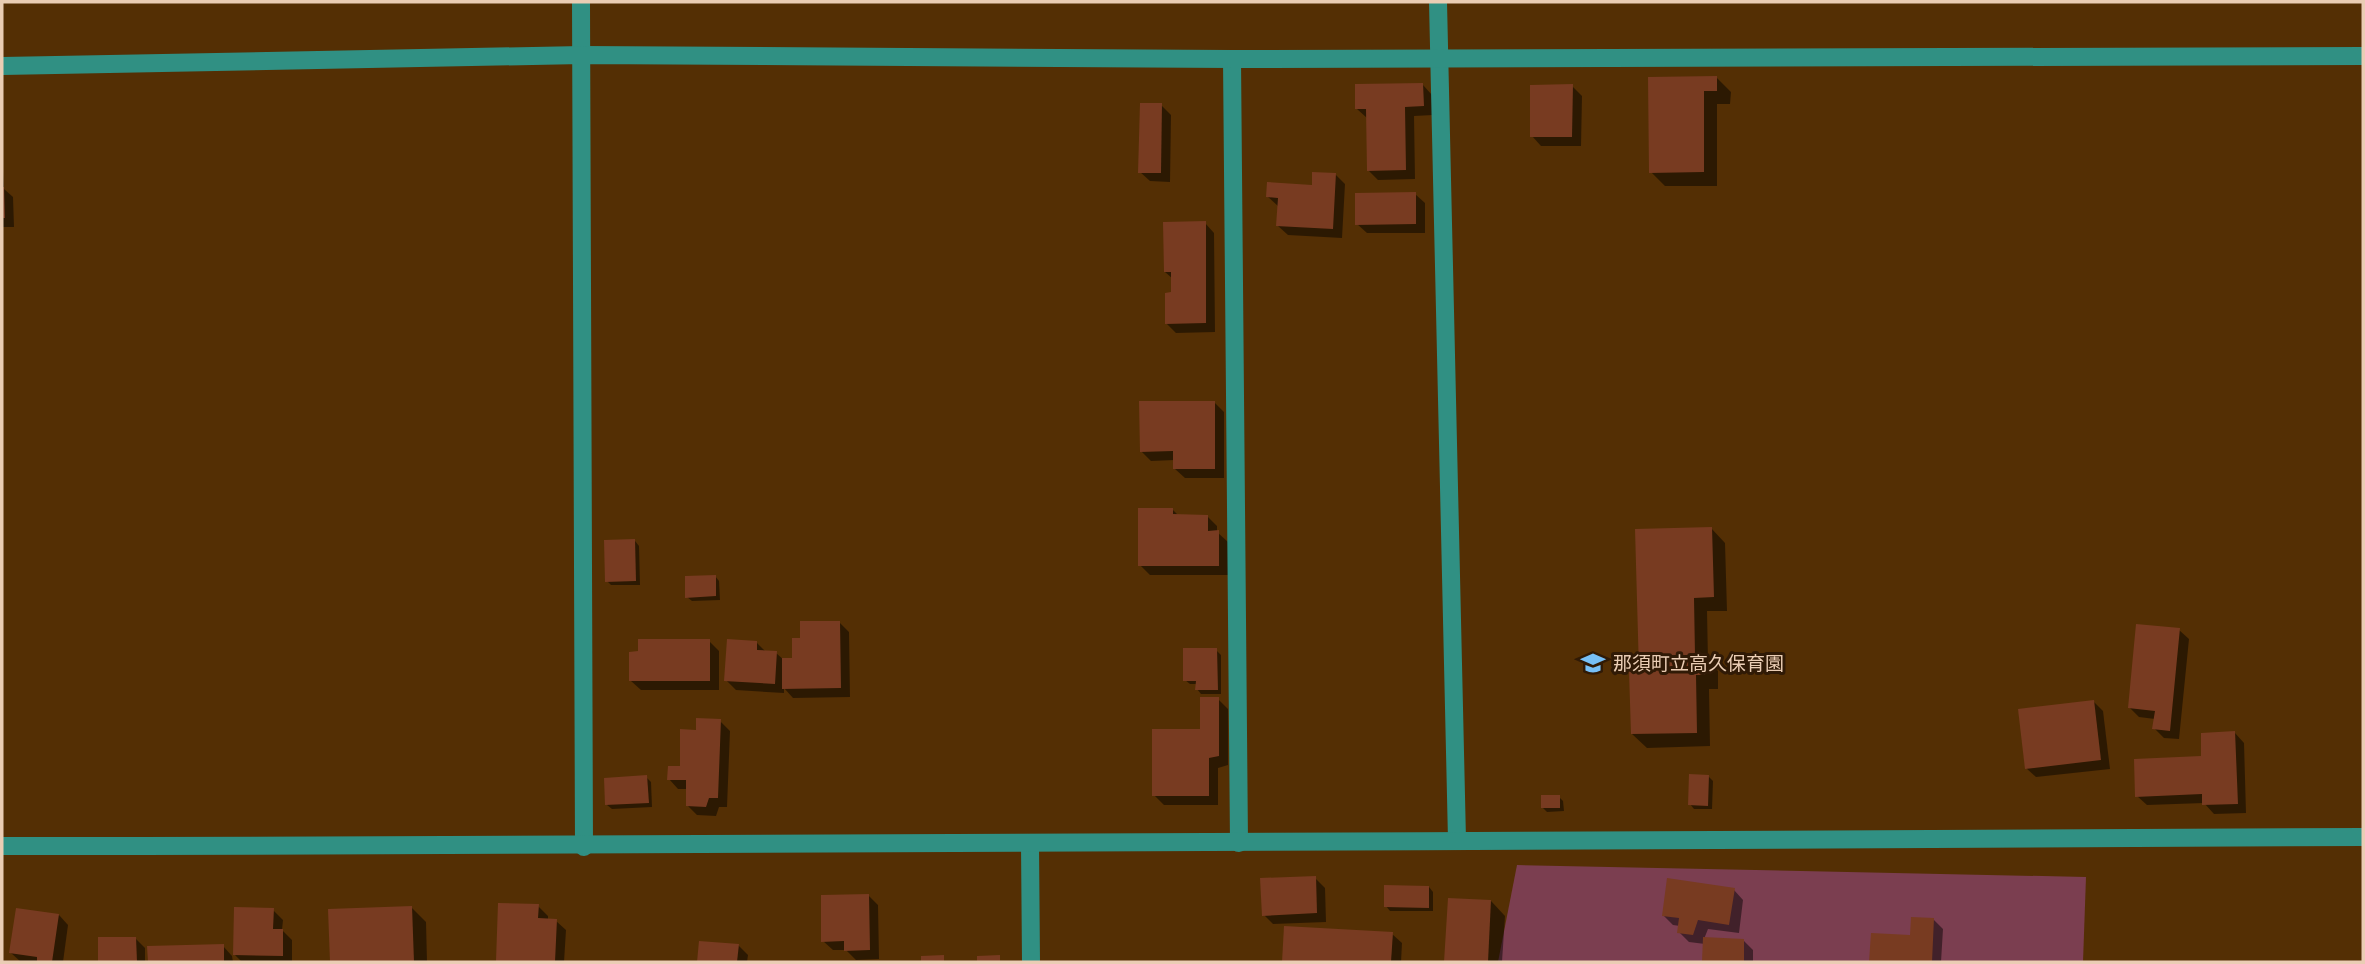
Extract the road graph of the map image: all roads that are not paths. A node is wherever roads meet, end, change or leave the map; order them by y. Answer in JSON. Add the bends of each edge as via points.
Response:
{"nodes":[{"id":1,"x":582,"y":2,"type":"edge"},
{"id":2,"x":1438,"y":2,"type":"edge"},
{"id":3,"x":582,"y":55,"type":"junction"},
{"id":4,"x":2363,"y":56,"type":"edge"},
{"id":5,"x":1438,"y":57,"type":"junction"},
{"id":6,"x":1232,"y":59,"type":"junction"},
{"id":7,"x":2,"y":66,"type":"edge"},
{"id":8,"x":2363,"y":836,"type":"edge"},
{"id":9,"x":1457,"y":840,"type":"junction"},
{"id":10,"x":1238,"y":843,"type":"junction"},
{"id":11,"x":1030,"y":845,"type":"junction"},
{"id":12,"x":2,"y":846,"type":"edge"},
{"id":13,"x":584,"y":847,"type":"junction"},
{"id":14,"x":1031,"y":962,"type":"edge"}],
"edges":[{"from":1,"to":3,"type":"street"},
{"from":2,"to":5,"type":"street"},
{"from":3,"to":6,"type":"street"},
{"from":3,"to":7,"type":"street"},
{"from":3,"to":13,"type":"street"},
{"from":4,"to":5,"type":"street"},
{"from":5,"to":6,"type":"street"},
{"from":5,"to":9,"type":"street"},
{"from":6,"to":10,"type":"street"},
{"from":8,"to":9,"type":"street"},
{"from":9,"to":10,"type":"street"},
{"from":10,"to":11,"type":"street"},
{"from":11,"to":13,"type":"street"},
{"from":11,"to":14,"type":"street"},
{"from":12,"to":13,"type":"street"}]}
